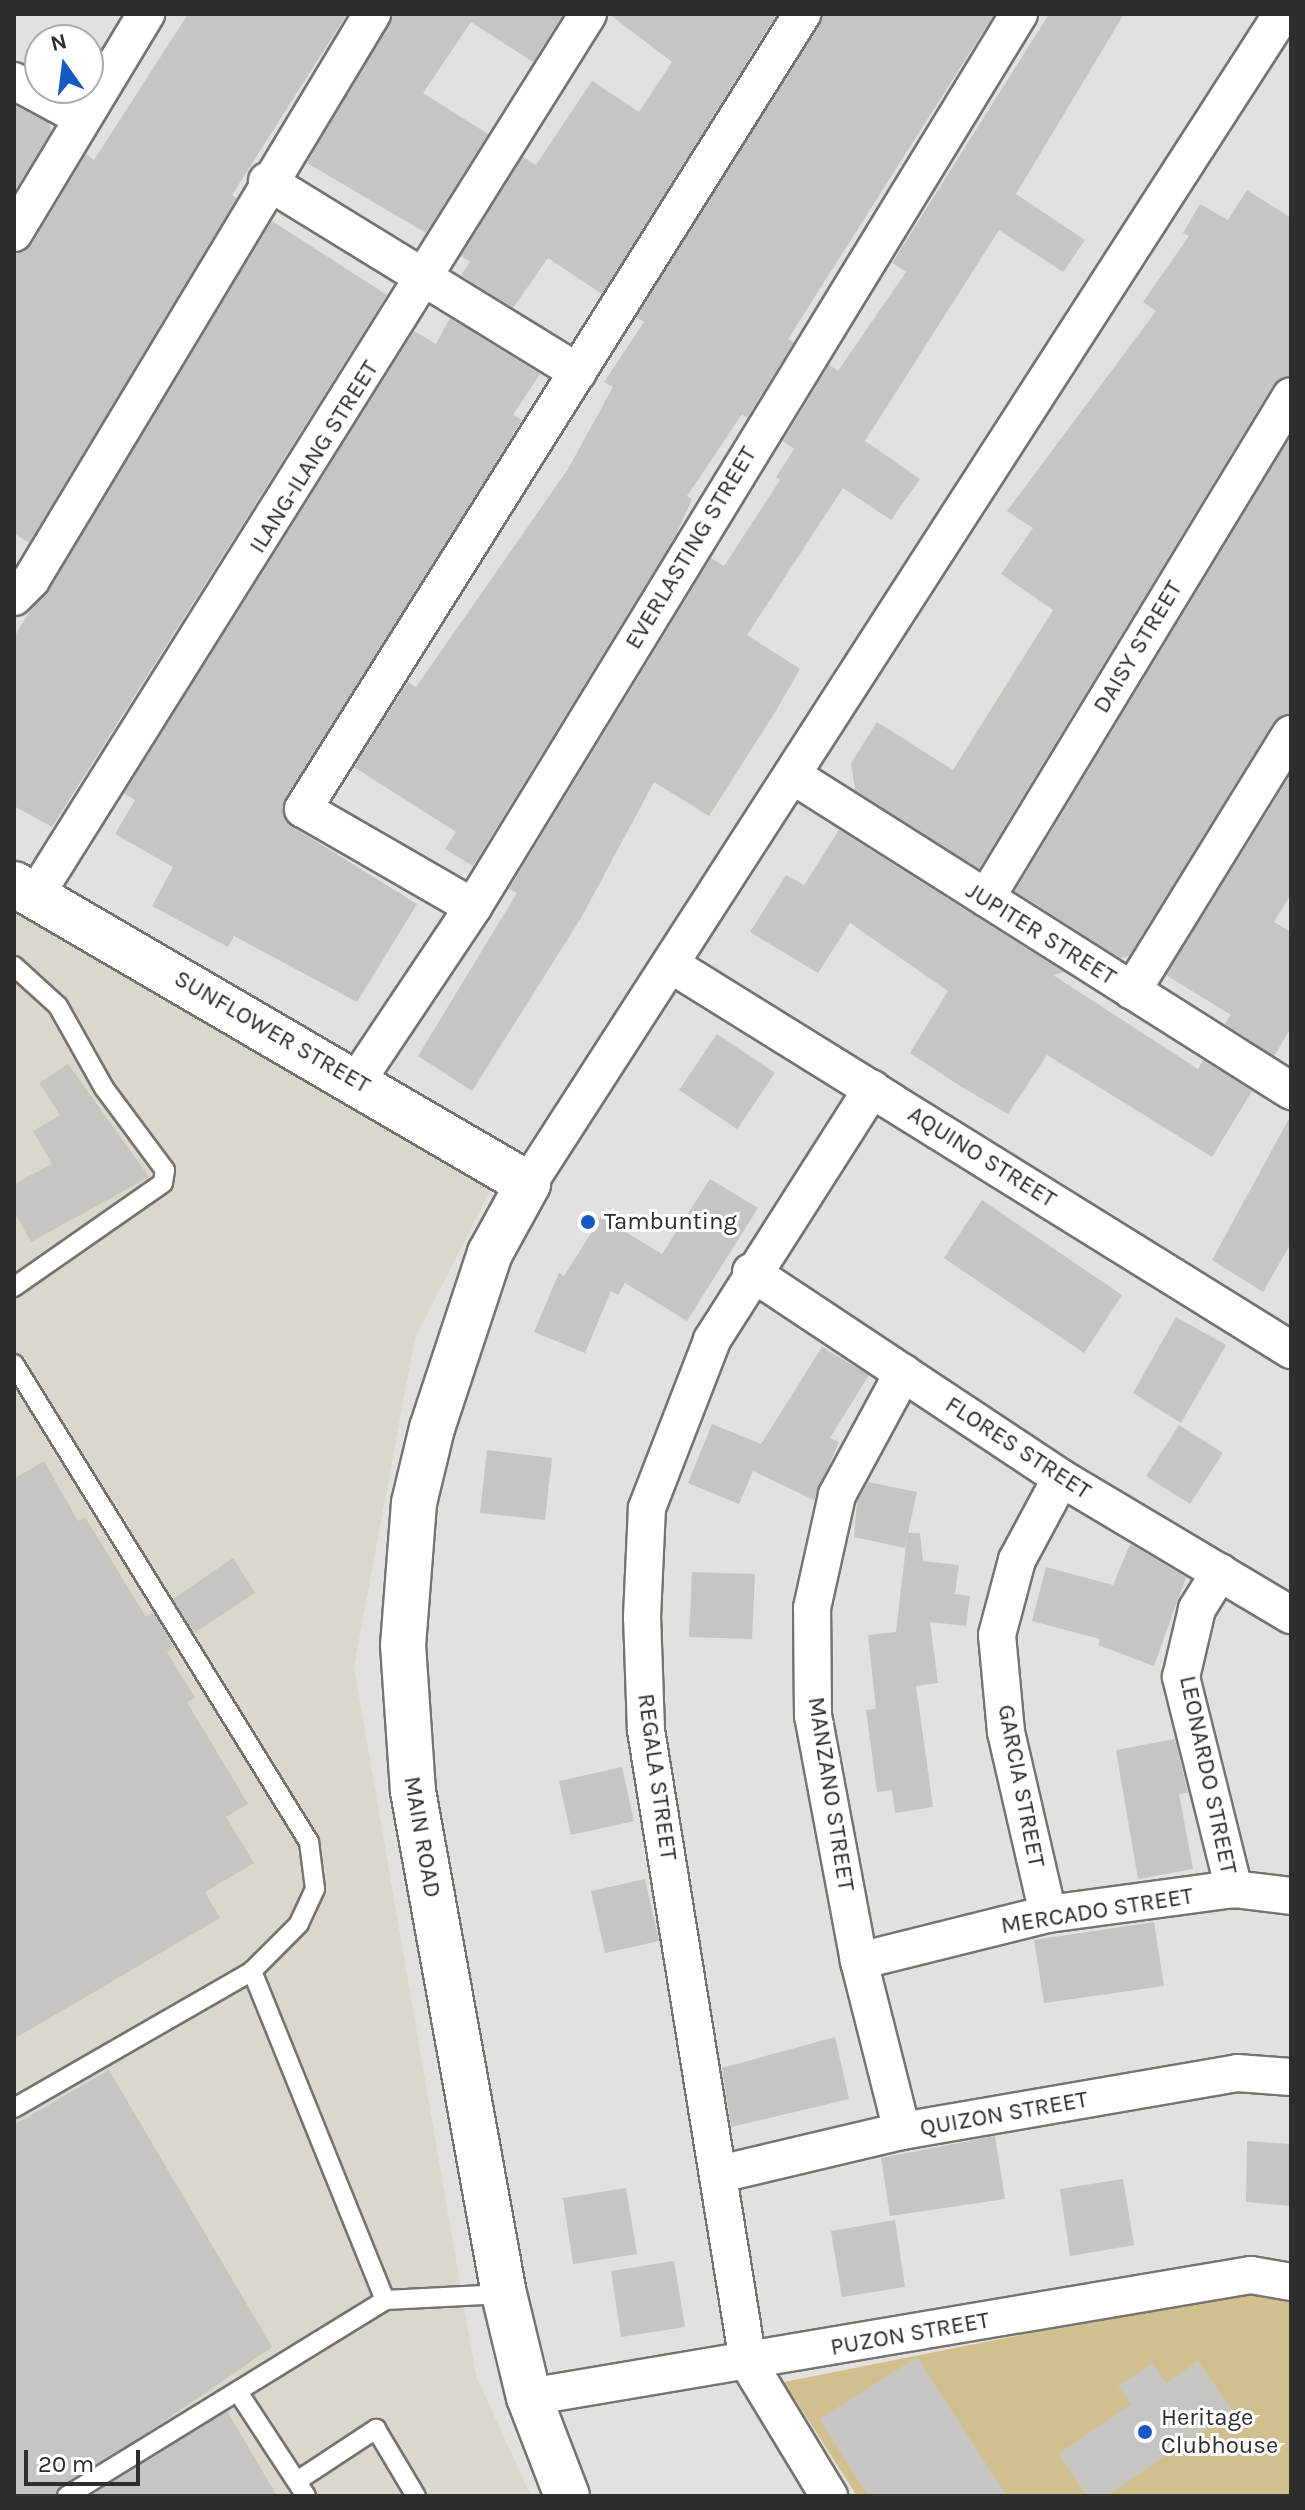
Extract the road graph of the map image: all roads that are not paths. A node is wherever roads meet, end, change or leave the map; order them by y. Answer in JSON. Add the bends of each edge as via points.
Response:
{"nodes":[{"id":1,"x":146,"y":14,"type":"edge"},
{"id":2,"x":372,"y":14,"type":"edge"},
{"id":3,"x":588,"y":14,"type":"edge"},
{"id":4,"x":802,"y":14,"type":"edge"},
{"id":5,"x":1282,"y":14,"type":"edge"},
{"id":6,"x":1014,"y":16,"type":"edge"},
{"id":7,"x":14,"y":81,"type":"edge"},
{"id":8,"x":83,"y":118,"type":"junction"},
{"id":9,"x":267,"y":181,"type":"junction"},
{"id":10,"x":14,"y":233,"type":"edge"},
{"id":11,"x":425,"y":280,"type":"junction"},
{"id":12,"x":578,"y":372,"type":"junction"},
{"id":13,"x":1291,"y":396,"type":"edge"},
{"id":14,"x":14,"y":597,"type":"edge"},
{"id":15,"x":1291,"y":734,"type":"edge"},
{"id":16,"x":792,"y":775,"type":"junction"},
{"id":17,"x":25,"y":890,"type":"edge"},
{"id":18,"x":986,"y":898,"type":"junction"},
{"id":19,"x":473,"y":907,"type":"junction"},
{"id":20,"x":14,"y":966,"type":"edge"},
{"id":21,"x":673,"y":966,"type":"junction"},
{"id":22,"x":1132,"y":991,"type":"junction"},
{"id":23,"x":358,"y":1079,"type":"junction"},
{"id":24,"x":872,"y":1089,"type":"junction"},
{"id":25,"x":1291,"y":1091,"type":"edge"},
{"id":26,"x":528,"y":1184,"type":"junction"},
{"id":27,"x":751,"y":1272,"type":"junction"},
{"id":28,"x":14,"y":1287,"type":"edge"},
{"id":29,"x":1291,"y":1350,"type":"edge"},
{"id":30,"x":14,"y":1364,"type":"edge"},
{"id":31,"x":903,"y":1373,"type":"junction"},
{"id":32,"x":1061,"y":1478,"type":"junction"},
{"id":33,"x":1220,"y":1572,"type":"junction"},
{"id":34,"x":1291,"y":1615,"type":"edge"},
{"id":35,"x":1234,"y":1889,"type":"junction"},
{"id":36,"x":1291,"y":1896,"type":"edge"},
{"id":37,"x":1048,"y":1914,"type":"junction"},
{"id":38,"x":859,"y":1961,"type":"junction"},
{"id":39,"x":252,"y":1971,"type":"junction"},
{"id":40,"x":1291,"y":2077,"type":"edge"},
{"id":41,"x":14,"y":2108,"type":"edge"},
{"id":42,"x":902,"y":2131,"type":"junction"},
{"id":43,"x":720,"y":2174,"type":"junction"},
{"id":44,"x":1291,"y":2282,"type":"edge"},
{"id":45,"x":504,"y":2294,"type":"junction"},
{"id":46,"x":385,"y":2300,"type":"junction"},
{"id":47,"x":748,"y":2362,"type":"junction"},
{"id":48,"x":238,"y":2392,"type":"junction"},
{"id":49,"x":529,"y":2397,"type":"junction"},
{"id":50,"x":301,"y":2488,"type":"edge"},
{"id":51,"x":67,"y":2496,"type":"edge"},
{"id":52,"x":416,"y":2496,"type":"edge"},
{"id":53,"x":567,"y":2496,"type":"edge"},
{"id":54,"x":829,"y":2496,"type":"edge"}],
"edges":[{"from":1,"to":8,"type":"street"},
{"from":2,"to":9,"type":"street"},
{"from":3,"to":11,"type":"street","name":"ILANG-ILANG STREET"},
{"from":4,"to":12,"type":"street"},
{"from":5,"to":16,"type":"street"},
{"from":6,"to":19,"type":"street","name":"EVERLASTING STREET"},
{"from":7,"to":8,"type":"street"},
{"from":8,"to":10,"type":"street"},
{"from":9,"to":11,"type":"street"},
{"from":9,"to":14,"type":"street","via":[[31,580]]},
{"from":11,"to":12,"type":"street"},
{"from":11,"to":17,"type":"street","name":"ILANG-ILANG STREET"},
{"from":12,"to":19,"type":"street","via":[[303,809]]},
{"from":13,"to":18,"type":"street","name":"DAISY STREET"},
{"from":15,"to":22,"type":"street"},
{"from":16,"to":18,"type":"street","name":"JUPITER STREET"},
{"from":16,"to":21,"type":"street"},
{"from":17,"to":23,"type":"main road","name":"SUNFLOWER STREET"},
{"from":18,"to":22,"type":"street","name":"JUPITER STREET"},
{"from":19,"to":23,"type":"street","name":"EVERLASTING STREET"},
{"from":20,"to":28,"type":"lane","via":[[58,1006],[104,1088],[165,1170],[163,1183]]},
{"from":21,"to":24,"type":"street","name":"AQUINO STREET"},
{"from":21,"to":26,"type":"street"},
{"from":22,"to":25,"type":"street","name":"JUPITER STREET"},
{"from":23,"to":26,"type":"main road","name":"SUNFLOWER STREET"},
{"from":24,"to":27,"type":"street","name":"REGALA STREET"},
{"from":24,"to":29,"type":"street","name":"AQUINO STREET"},
{"from":26,"to":45,"type":"main road","name":"MAIN ROAD","via":[[490,1253],[432,1428],[414,1503],[404,1617],[413,1791]]},
{"from":27,"to":31,"type":"street","name":"FLORES STREET"},
{"from":27,"to":43,"type":"street","name":"REGALA STREET","via":[[712,1340],[647,1508],[642,1617],[646,1730]]},
{"from":30,"to":39,"type":"lane","via":[[309,1842],[315,1889],[299,1924]]},
{"from":31,"to":32,"type":"street","name":"FLORES STREET"},
{"from":31,"to":38,"type":"street","name":"MANZANO STREET","via":[[837,1495],[812,1608],[813,1716]]},
{"from":32,"to":33,"type":"street","name":"FLORES STREET"},
{"from":32,"to":37,"type":"street","name":"GARCIA STREET","via":[[1017,1560],[997,1635],[1006,1732]]},
{"from":33,"to":34,"type":"street","name":"FLORES STREET"},
{"from":33,"to":35,"type":"street","name":"LEONARDO STREET","via":[[1197,1609],[1181,1677]]},
{"from":35,"to":36,"type":"street","name":"MERCADO STREET"},
{"from":35,"to":37,"type":"street","name":"MERCADO STREET"},
{"from":37,"to":38,"type":"street","name":"MERCADO STREET"},
{"from":38,"to":42,"type":"street","name":"MANZANO STREET"},
{"from":39,"to":41,"type":"lane"},
{"from":39,"to":46,"type":"lane"},
{"from":40,"to":42,"type":"street","name":"QUIZON STREET","via":[[1237,2073]]},
{"from":42,"to":43,"type":"street","name":"QUIZON STREET"},
{"from":43,"to":47,"type":"street","name":"REGALA STREET"},
{"from":44,"to":47,"type":"street","name":"PUZON STREET","via":[[1251,2275]]},
{"from":45,"to":46,"type":"lane"},
{"from":45,"to":49,"type":"main road","name":"MAIN ROAD"},
{"from":46,"to":48,"type":"lane"},
{"from":47,"to":49,"type":"street","name":"PUZON STREET"},
{"from":47,"to":54,"type":"street","name":"REGALA STREET"},
{"from":48,"to":50,"type":"lane"},
{"from":48,"to":51,"type":"lane"},
{"from":49,"to":53,"type":"main road","name":"MAIN ROAD"},
{"from":50,"to":52,"type":"lane","via":[[376,2429]]}]}
